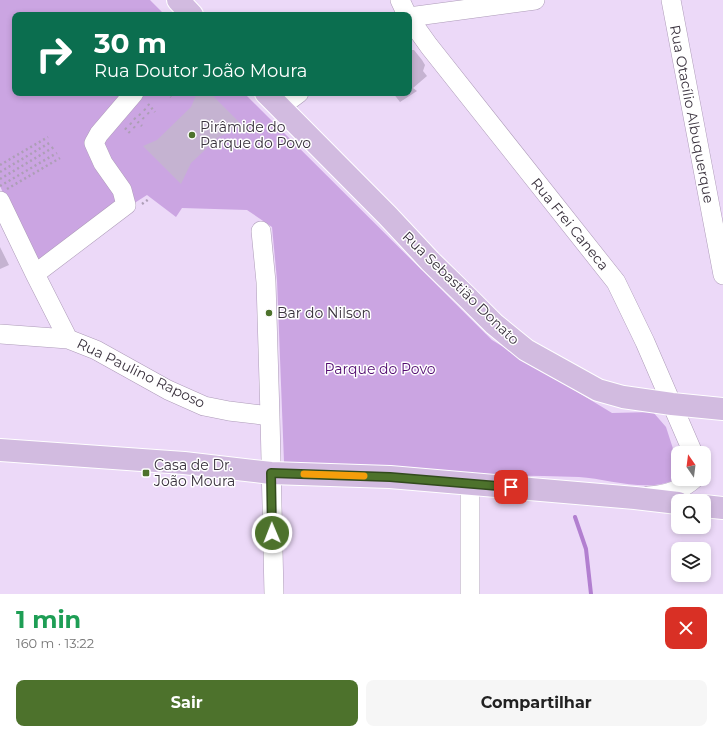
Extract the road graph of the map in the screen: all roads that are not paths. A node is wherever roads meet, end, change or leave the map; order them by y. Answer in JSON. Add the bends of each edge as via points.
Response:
{"nodes":[{"id":1,"x":178,"y":0,"type":"edge"},
{"id":2,"x":400,"y":0,"type":"edge"},
{"id":3,"x":535,"y":0,"type":"edge"},
{"id":4,"x":671,"y":0,"type":"edge"},
{"id":5,"x":189,"y":12,"type":"edge"},
{"id":6,"x":406,"y":12,"type":"edge"},
{"id":7,"x":412,"y":16,"type":"edge"},
{"id":8,"x":412,"y":23,"type":"edge"},
{"id":9,"x":288,"y":96,"type":"edge"},
{"id":10,"x":141,"y":99,"type":"edge"},
{"id":11,"x":273,"y":100,"type":"edge"},
{"id":12,"x":5,"y":194,"type":"edge"},
{"id":13,"x":261,"y":231,"type":"dead end"},
{"id":14,"x":34,"y":274,"type":"junction"},
{"id":15,"x":723,"y":275,"type":"edge"},
{"id":16,"x":0,"y":334,"type":"edge"},
{"id":17,"x":68,"y":339,"type":"junction"},
{"id":18,"x":672,"y":404,"type":"junction"},
{"id":19,"x":723,"y":408,"type":"edge"},
{"id":20,"x":270,"y":416,"type":"junction"},
{"id":21,"x":690,"y":446,"type":"edge"},
{"id":22,"x":0,"y":450,"type":"edge"},
{"id":23,"x":271,"y":473,"type":"junction"},
{"id":24,"x":470,"y":484,"type":"junction"},
{"id":25,"x":684,"y":486,"type":"edge"},
{"id":26,"x":635,"y":498,"type":"junction"},
{"id":27,"x":671,"y":502,"type":"edge"},
{"id":28,"x":711,"y":507,"type":"edge"},
{"id":29,"x":723,"y":508,"type":"edge"},
{"id":30,"x":274,"y":594,"type":"edge"},
{"id":31,"x":470,"y":594,"type":"edge"}],
"edges":[{"from":1,"to":5,"type":"main road"},
{"from":2,"to":6,"type":"street","name":"Rua Frei Caneca"},
{"from":3,"to":7,"type":"street"},
{"from":4,"to":15,"type":"street","name":"Rua Otacílio Albuquerque"},
{"from":8,"to":18,"type":"street","name":"Rua Frei Caneca","via":[[616,282]]},
{"from":9,"to":11,"type":"street"},
{"from":10,"to":14,"type":"street","via":[[99,134],[94,143],[103,163],[122,190],[126,205]]},
{"from":11,"to":18,"type":"main road","name":"Rua Sebastião Donato","via":[[466,297],[526,350],[598,390]]},
{"from":12,"to":14,"type":"street","name":"Rua Paulino Raposo"},
{"from":13,"to":20,"type":"street","via":[[266,282]]},
{"from":14,"to":17,"type":"street","name":"Rua Paulino Raposo"},
{"from":16,"to":17,"type":"street"},
{"from":17,"to":20,"type":"street","name":"Rua Paulino Raposo","via":[[96,350],[168,390],[204,406]]},
{"from":18,"to":19,"type":"main road","name":"Rua Sebastião Donato"},
{"from":18,"to":21,"type":"street","name":"Rua Frei Caneca"},
{"from":20,"to":23,"type":"street"},
{"from":22,"to":23,"type":"main road","via":[[184,463]]},
{"from":23,"to":24,"type":"main road","via":[[390,477]]},
{"from":23,"to":30,"type":"street"},
{"from":24,"to":26,"type":"main road"},
{"from":24,"to":31,"type":"street"},
{"from":25,"to":26,"type":"street","via":[[664,495]]},
{"from":26,"to":27,"type":"main road"},
{"from":28,"to":29,"type":"main road"}]}
